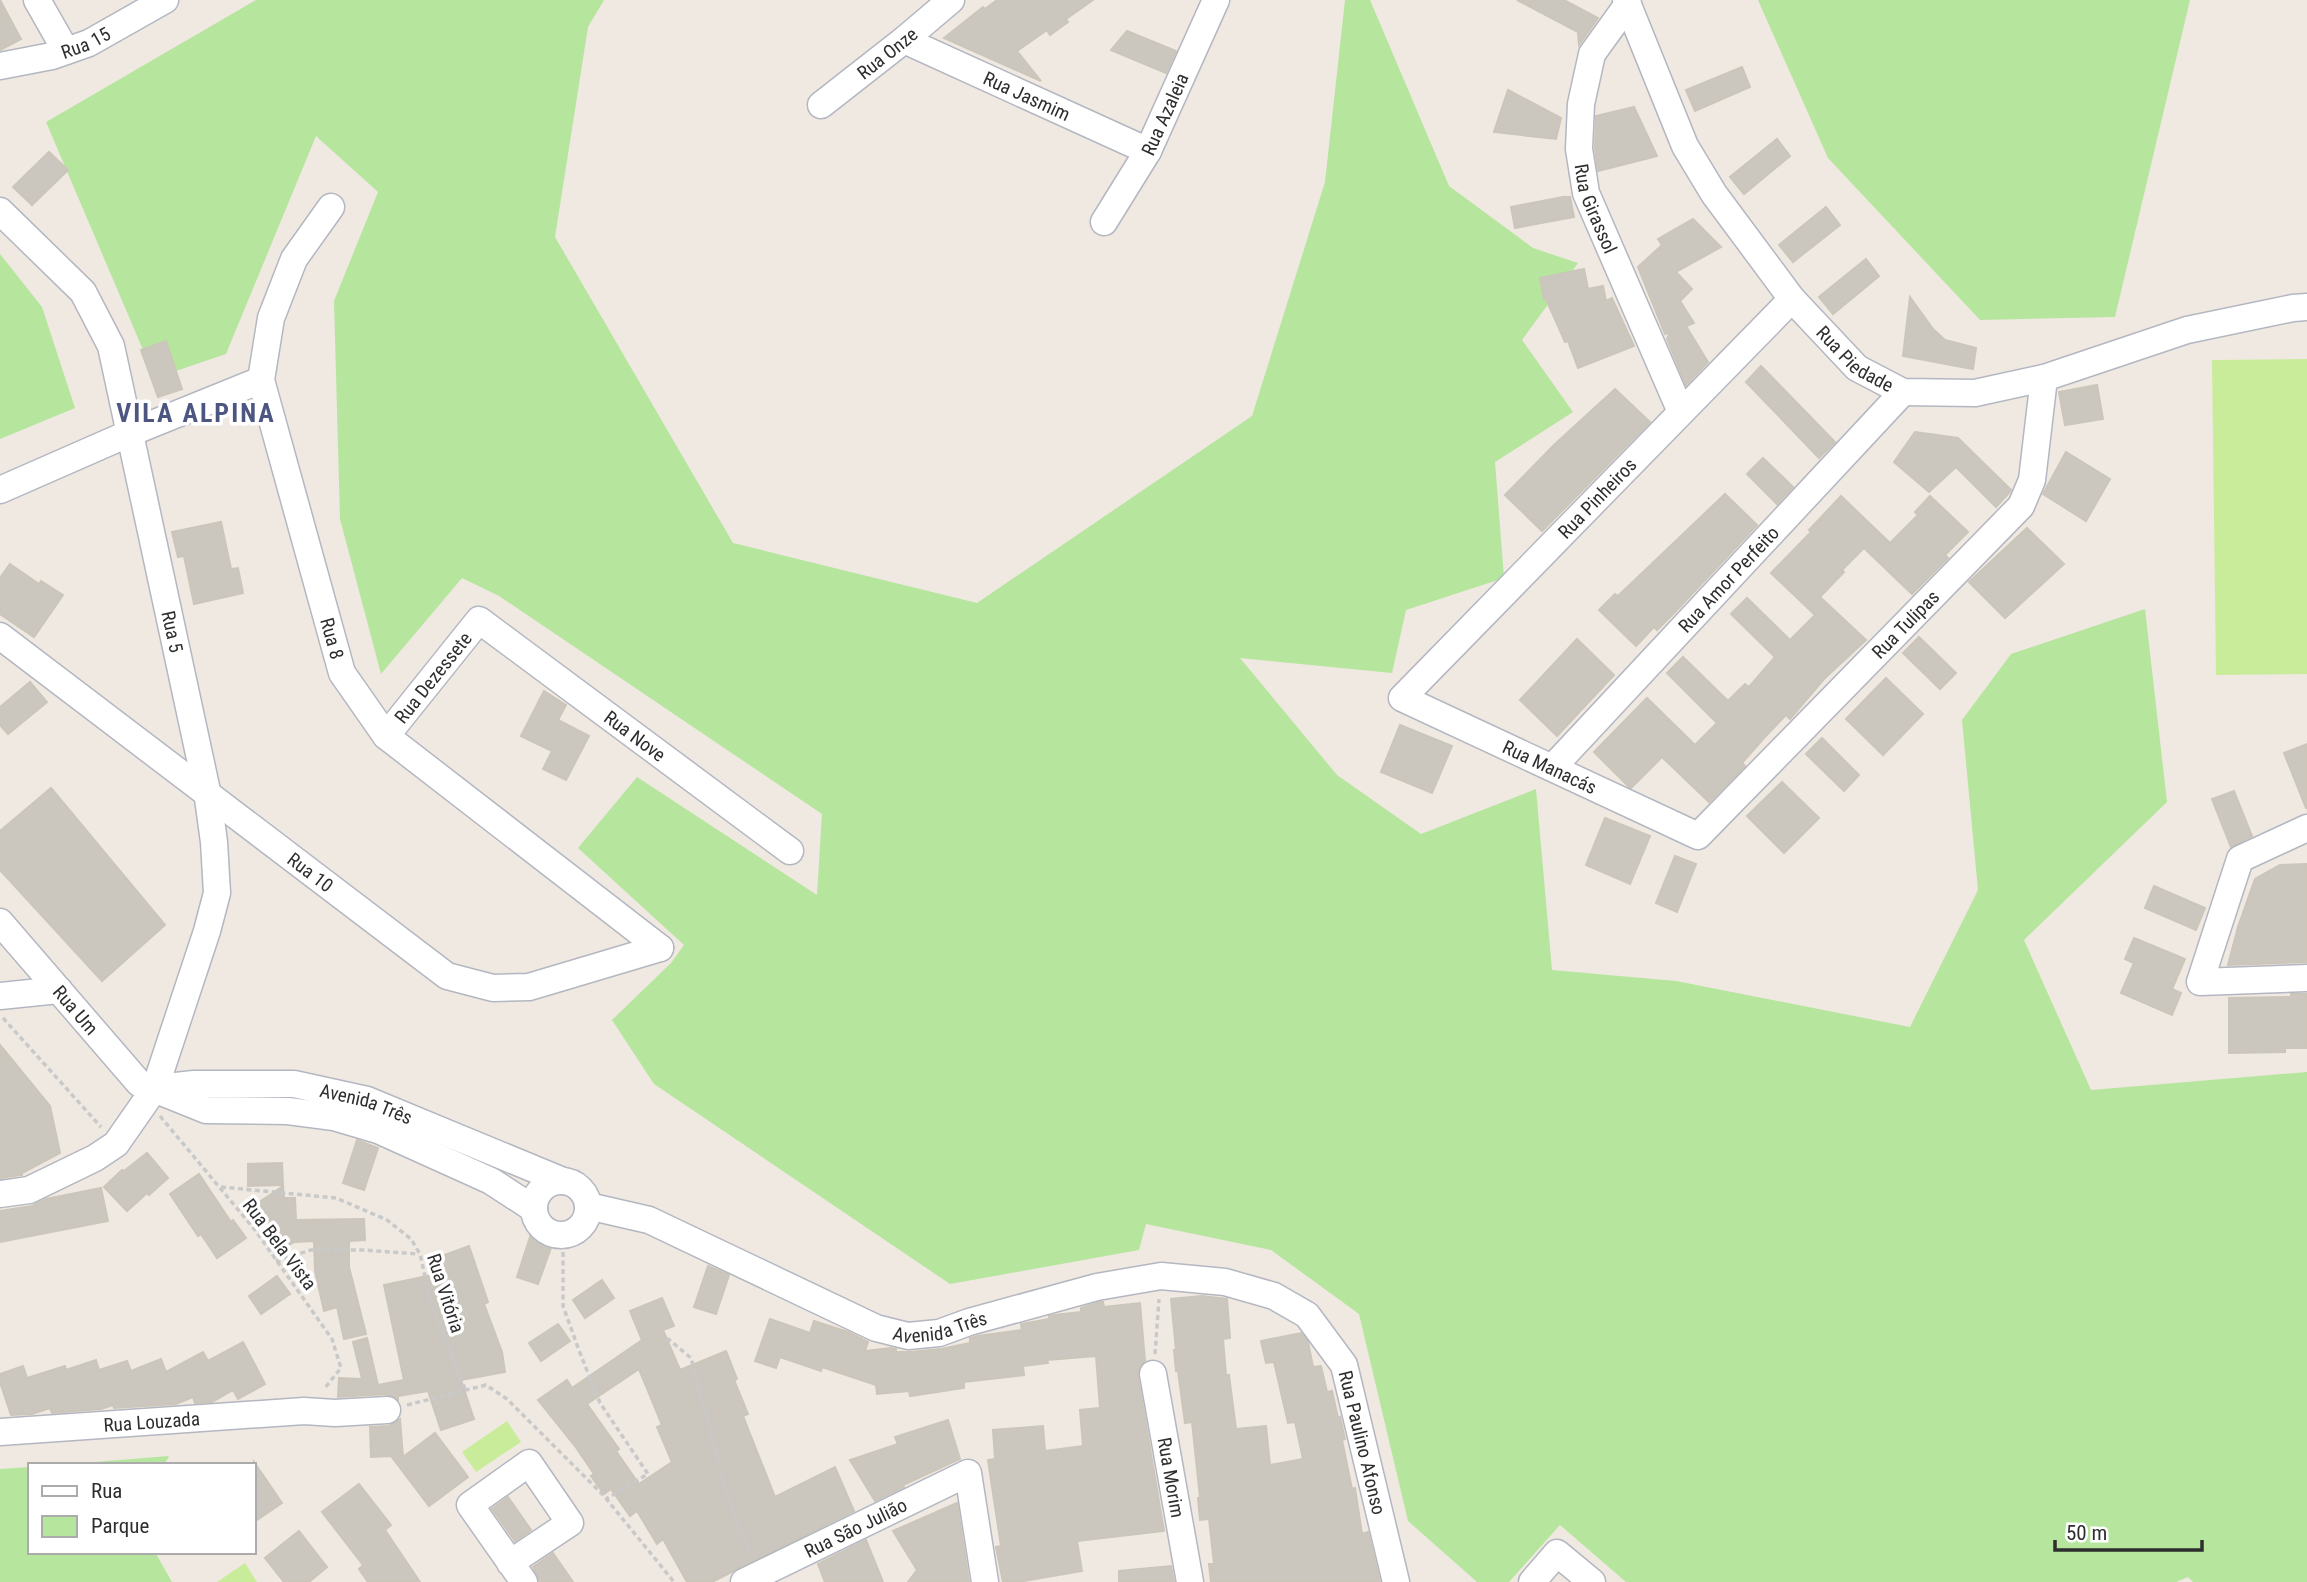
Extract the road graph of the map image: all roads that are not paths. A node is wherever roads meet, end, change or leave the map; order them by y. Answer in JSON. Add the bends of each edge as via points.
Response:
{"nodes":[{"id":1,"x":37,"y":0,"type":"edge"},
{"id":2,"x":165,"y":0,"type":"edge"},
{"id":3,"x":950,"y":0,"type":"edge"},
{"id":4,"x":1216,"y":0,"type":"edge"},
{"id":5,"x":1627,"y":2,"type":"edge"},
{"id":6,"x":904,"y":40,"type":"junction"},
{"id":7,"x":66,"y":51,"type":"junction"},
{"id":8,"x":0,"y":66,"type":"edge"},
{"id":9,"x":821,"y":105,"type":"dead end"},
{"id":10,"x":1148,"y":151,"type":"junction"},
{"id":11,"x":331,"y":207,"type":"dead end"},
{"id":12,"x":0,"y":211,"type":"edge"},
{"id":13,"x":1104,"y":222,"type":"dead end"},
{"id":14,"x":1792,"y":299,"type":"junction"},
{"id":15,"x":2307,"y":307,"type":"edge"},
{"id":16,"x":2044,"y":378,"type":"junction"},
{"id":17,"x":261,"y":380,"type":"junction"},
{"id":18,"x":1903,"y":392,"type":"junction"},
{"id":19,"x":1681,"y":412,"type":"junction"},
{"id":20,"x":130,"y":433,"type":"junction"},
{"id":21,"x":0,"y":490,"type":"edge"},
{"id":22,"x":479,"y":620,"type":"joint"},
{"id":23,"x":0,"y":636,"type":"edge"},
{"id":24,"x":1402,"y":698,"type":"joint"},
{"id":25,"x":386,"y":736,"type":"junction"},
{"id":26,"x":1553,"y":767,"type":"junction"},
{"id":27,"x":207,"y":793,"type":"junction"},
{"id":28,"x":2307,"y":828,"type":"edge"},
{"id":29,"x":1698,"y":836,"type":"joint"},
{"id":30,"x":790,"y":851,"type":"dead end"},
{"id":31,"x":0,"y":922,"type":"edge"},
{"id":32,"x":660,"y":948,"type":"joint"},
{"id":33,"x":2307,"y":978,"type":"edge"},
{"id":34,"x":59,"y":990,"type":"junction"},
{"id":35,"x":0,"y":996,"type":"edge"},
{"id":36,"x":147,"y":1091,"type":"junction"},
{"id":37,"x":563,"y":1181,"type":"junction"},
{"id":38,"x":0,"y":1194,"type":"edge"},
{"id":39,"x":588,"y":1206,"type":"junction"},
{"id":40,"x":534,"y":1209,"type":"junction"},
{"id":41,"x":1307,"y":1315,"type":"joint"},
{"id":42,"x":1153,"y":1374,"type":"road end"},
{"id":43,"x":387,"y":1410,"type":"dead end"},
{"id":44,"x":0,"y":1432,"type":"edge"},
{"id":45,"x":751,"y":1578,"type":"edge"},
{"id":46,"x":985,"y":1582,"type":"edge"},
{"id":47,"x":1189,"y":1582,"type":"edge"},
{"id":48,"x":1396,"y":1582,"type":"edge"},
{"id":49,"x":1532,"y":1582,"type":"edge"},
{"id":50,"x":1592,"y":1582,"type":"edge"}],
"edges":[{"from":1,"to":7,"type":"street"},
{"from":2,"to":7,"type":"street","name":"Rua 15"},
{"from":3,"to":6,"type":"street","name":"Rua Onze"},
{"from":4,"to":10,"type":"street","name":"Rua Azaleia"},
{"from":5,"to":14,"type":"street","name":"Rua Piedade","via":[[1685,146],[1714,194]]},
{"from":5,"to":19,"type":"street","name":"Rua Girassol","via":[[1592,54],[1581,104],[1579,149],[1586,193]]},
{"from":6,"to":9,"type":"street","name":"Rua Onze"},
{"from":6,"to":10,"type":"street","name":"Rua Jasmim"},
{"from":7,"to":8,"type":"street","name":"Rua 15"},
{"from":10,"to":13,"type":"street","name":"Rua Azaleia"},
{"from":11,"to":17,"type":"street","name":"Rua 8","via":[[294,259],[271,318]]},
{"from":12,"to":20,"type":"street","name":"Rua 5","via":[[83,292],[111,346]]},
{"from":14,"to":18,"type":"street","name":"Rua Piedade","via":[[1857,368]]},
{"from":14,"to":19,"type":"street","name":"Rua Pinheiros"},
{"from":15,"to":16,"type":"street","name":"Rua Piedade","via":[[2187,330]]},
{"from":16,"to":18,"type":"street","name":"Rua Piedade","via":[[1975,393]]},
{"from":16,"to":29,"type":"street","name":"Rua Tulipas","via":[[2032,480],[2021,506]]},
{"from":17,"to":20,"type":"street"},
{"from":17,"to":25,"type":"street","name":"Rua 8","via":[[342,673]]},
{"from":18,"to":26,"type":"street","name":"Rua Amor Perfeito"},
{"from":19,"to":24,"type":"street","name":"Rua Pinheiros"},
{"from":20,"to":21,"type":"street"},
{"from":20,"to":27,"type":"street","name":"Rua 5"},
{"from":22,"to":25,"type":"street","name":"Rua Dezessete"},
{"from":22,"to":30,"type":"street","name":"Rua Nove"},
{"from":23,"to":27,"type":"street","name":"Rua 10"},
{"from":24,"to":26,"type":"street","name":"Rua Manacás"},
{"from":25,"to":32,"type":"street","name":"Rua 8"},
{"from":26,"to":29,"type":"street","name":"Rua Manacás"},
{"from":27,"to":32,"type":"street","name":"Rua 10","via":[[447,976],[493,988],[528,988]]},
{"from":27,"to":36,"type":"street","name":"Rua 5","via":[[217,893]]},
{"from":28,"to":33,"type":"street","via":[[2240,859],[2200,982]]},
{"from":31,"to":34,"type":"street","name":"Rua Um"},
{"from":34,"to":35,"type":"street"},
{"from":34,"to":36,"type":"street","name":"Rua Um"},
{"from":36,"to":37,"type":"street","name":"Avenida Três","via":[[194,1084],[294,1084],[367,1100]]},
{"from":36,"to":38,"type":"street","via":[[106,1151],[29,1190]]},
{"from":36,"to":40,"type":"street","name":"Avenida Três","via":[[206,1110],[288,1111],[334,1117],[378,1130],[491,1181]]},
{"from":37,"to":39,"type":"street","name":"Avenida Três","via":[[580,1189]]},
{"from":37,"to":40,"type":"street","via":[[539,1191]]},
{"from":39,"to":40,"type":"street","name":"Avenida Três","via":[[579,1228],[563,1235],[540,1225]]},
{"from":39,"to":41,"type":"street","name":"Avenida Três","via":[[649,1220],[876,1328],[908,1336],[939,1333],[1097,1287],[1161,1276],[1225,1282],[1274,1296]]},
{"from":41,"to":48,"type":"street","name":"Rua Paulino Afonso","via":[[1345,1365]]},
{"from":42,"to":47,"type":"street","name":"Rua Morim"},
{"from":43,"to":44,"type":"street","name":"Rua Louzada","via":[[303,1411]]},
{"from":45,"to":46,"type":"street","name":"Rua São Julião","via":[[968,1473]]},
{"from":49,"to":50,"type":"street","via":[[1557,1553]]}]}
